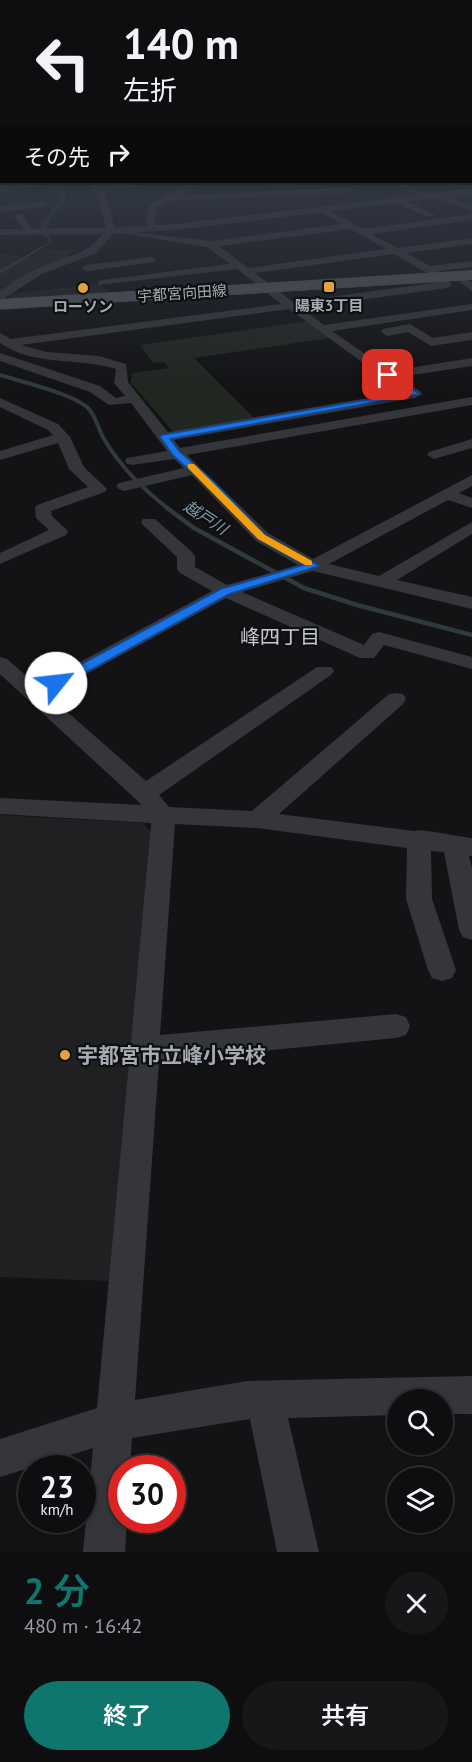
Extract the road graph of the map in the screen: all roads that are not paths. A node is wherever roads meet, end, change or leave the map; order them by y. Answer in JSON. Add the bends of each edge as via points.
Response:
{"nodes":[{"id":1,"x":103,"y":243,"type":"edge"},
{"id":2,"x":205,"y":243,"type":"edge"},
{"id":3,"x":214,"y":243,"type":"edge"},
{"id":4,"x":384,"y":243,"type":"edge"},
{"id":5,"x":452,"y":243,"type":"edge"},
{"id":6,"x":210,"y":244,"type":"junction"},
{"id":7,"x":396,"y":250,"type":"junction"},
{"id":8,"x":78,"y":259,"type":"junction"},
{"id":9,"x":151,"y":260,"type":"dead end"},
{"id":10,"x":472,"y":264,"type":"edge"},
{"id":11,"x":87,"y":268,"type":"junction"},
{"id":12,"x":242,"y":269,"type":"junction"},
{"id":13,"x":439,"y":276,"type":"junction"},
{"id":14,"x":470,"y":282,"type":"edge"},
{"id":15,"x":102,"y":283,"type":"junction"},
{"id":16,"x":272,"y":291,"type":"junction"},
{"id":17,"x":116,"y":297,"type":"junction"},
{"id":18,"x":0,"y":298,"type":"edge"},
{"id":19,"x":0,"y":304,"type":"edge"},
{"id":20,"x":293,"y":306,"type":"junction"},
{"id":21,"x":472,"y":307,"type":"edge"},
{"id":22,"x":0,"y":310,"type":"edge"},
{"id":23,"x":322,"y":329,"type":"junction"},
{"id":24,"x":472,"y":336,"type":"edge"},
{"id":25,"x":335,"y":339,"type":"junction"},
{"id":26,"x":4,"y":340,"type":"edge"},
{"id":27,"x":0,"y":357,"type":"edge"},
{"id":28,"x":472,"y":362,"type":"edge"},
{"id":29,"x":388,"y":375,"type":"junction"},
{"id":30,"x":415,"y":394,"type":"junction"},
{"id":31,"x":134,"y":399,"type":"junction"},
{"id":32,"x":472,"y":401,"type":"edge"},
{"id":33,"x":0,"y":402,"type":"edge"},
{"id":34,"x":434,"y":408,"type":"junction"},
{"id":35,"x":63,"y":437,"type":"junction"},
{"id":36,"x":165,"y":437,"type":"junction"},
{"id":37,"x":472,"y":443,"type":"edge"},
{"id":38,"x":177,"y":453,"type":"junction"},
{"id":39,"x":434,"y":455,"type":"dead end"},
{"id":40,"x":0,"y":456,"type":"edge"},
{"id":41,"x":132,"y":461,"type":"dead end"},
{"id":42,"x":195,"y":470,"type":"junction"},
{"id":43,"x":472,"y":480,"type":"edge"},
{"id":44,"x":136,"y":483,"type":"dead end"},
{"id":45,"x":447,"y":494,"type":"junction"},
{"id":46,"x":472,"y":503,"type":"edge"},
{"id":47,"x":149,"y":522,"type":"dead end"},
{"id":48,"x":472,"y":527,"type":"edge"},
{"id":49,"x":0,"y":559,"type":"edge"},
{"id":50,"x":314,"y":566,"type":"junction"},
{"id":51,"x":382,"y":582,"type":"junction"},
{"id":52,"x":472,"y":587,"type":"edge"},
{"id":53,"x":225,"y":591,"type":"junction"},
{"id":54,"x":463,"y":601,"type":"edge"},
{"id":55,"x":0,"y":663,"type":"edge"},
{"id":56,"x":472,"y":663,"type":"edge"},
{"id":57,"x":324,"y":671,"type":"dead end"},
{"id":58,"x":35,"y":694,"type":"junction"},
{"id":59,"x":396,"y":699,"type":"dead end"},
{"id":60,"x":153,"y":803,"type":"junction"},
{"id":61,"x":0,"y":806,"type":"edge"},
{"id":62,"x":257,"y":820,"type":"junction"},
{"id":63,"x":419,"y":838,"type":"junction"},
{"id":64,"x":464,"y":845,"type":"edge"},
{"id":65,"x":472,"y":930,"type":"edge"},
{"id":66,"x":442,"y":970,"type":"dead end"},
{"id":67,"x":396,"y":1026,"type":"dead end"},
{"id":68,"x":145,"y":1049,"type":"junction"},
{"id":69,"x":472,"y":1395,"type":"edge"},
{"id":70,"x":265,"y":1400,"type":"junction"},
{"id":71,"x":114,"y":1422,"type":"junction"},
{"id":72,"x":0,"y":1458,"type":"edge"},
{"id":73,"x":104,"y":1552,"type":"edge"},
{"id":74,"x":298,"y":1552,"type":"edge"}],
"edges":[{"from":1,"to":8,"type":"street"},
{"from":2,"to":6,"type":"street"},
{"from":3,"to":6,"type":"street"},
{"from":4,"to":7,"type":"street"},
{"from":5,"to":7,"type":"street"},
{"from":6,"to":12,"type":"street"},
{"from":7,"to":12,"type":"street"},
{"from":7,"to":13,"type":"street"},
{"from":8,"to":11,"type":"street"},
{"from":8,"to":18,"type":"street","via":[[43,270]]},
{"from":9,"to":11,"type":"street"},
{"from":10,"to":13,"type":"street"},
{"from":11,"to":15,"type":"street"},
{"from":12,"to":15,"type":"street"},
{"from":12,"to":16,"type":"street"},
{"from":13,"to":14,"type":"main road","name":"宇都宮向田線"},
{"from":13,"to":16,"type":"main road","name":"宇都宮向田線"},
{"from":13,"to":20,"type":"street","via":[[447,285]]},
{"from":15,"to":17,"type":"street"},
{"from":16,"to":17,"type":"main road","name":"宇都宮向田線"},
{"from":16,"to":20,"type":"street"},
{"from":16,"to":22,"type":"main road","name":"宇都宮向田線"},
{"from":17,"to":19,"type":"main road","name":"宇都宮向田線"},
{"from":20,"to":23,"type":"street"},
{"from":20,"to":26,"type":"street"},
{"from":21,"to":23,"type":"street"},
{"from":23,"to":25,"type":"street"},
{"from":24,"to":25,"type":"street","via":[[431,342],[411,328]]},
{"from":25,"to":29,"type":"street"},
{"from":26,"to":31,"type":"street","via":[[34,355],[100,360],[122,367],[120,383]]},
{"from":27,"to":31,"type":"street","via":[[95,389],[114,402]]},
{"from":28,"to":29,"type":"street"},
{"from":29,"to":30,"type":"street"},
{"from":30,"to":34,"type":"street"},
{"from":30,"to":36,"type":"street"},
{"from":31,"to":36,"type":"street"},
{"from":32,"to":34,"type":"street"},
{"from":33,"to":35,"type":"street","via":[[53,427]]},
{"from":34,"to":38,"type":"street"},
{"from":35,"to":40,"type":"street"},
{"from":35,"to":49,"type":"street","via":[[77,469],[99,489],[43,508],[44,518],[60,531]]},
{"from":36,"to":38,"type":"street"},
{"from":37,"to":39,"type":"street"},
{"from":38,"to":41,"type":"street"},
{"from":38,"to":42,"type":"street"},
{"from":42,"to":44,"type":"street"},
{"from":42,"to":50,"type":"street","via":[[262,537]]},
{"from":43,"to":45,"type":"street"},
{"from":45,"to":46,"type":"street"},
{"from":45,"to":50,"type":"street"},
{"from":47,"to":53,"type":"street","via":[[186,556],[186,568]]},
{"from":48,"to":51,"type":"street"},
{"from":50,"to":51,"type":"street"},
{"from":50,"to":53,"type":"street"},
{"from":51,"to":54,"type":"street"},
{"from":52,"to":54,"type":"street"},
{"from":53,"to":56,"type":"street","via":[[366,654],[379,638]]},
{"from":53,"to":58,"type":"street"},
{"from":55,"to":58,"type":"street"},
{"from":57,"to":60,"type":"street"},
{"from":58,"to":60,"type":"street"},
{"from":59,"to":62,"type":"street"},
{"from":60,"to":61,"type":"street"},
{"from":60,"to":62,"type":"street"},
{"from":60,"to":68,"type":"street","via":[[163,825]]},
{"from":62,"to":63,"type":"street"},
{"from":63,"to":64,"type":"street"},
{"from":63,"to":66,"type":"street","via":[[419,899]]},
{"from":64,"to":65,"type":"street"},
{"from":67,"to":68,"type":"street"},
{"from":68,"to":71,"type":"street"},
{"from":69,"to":70,"type":"street"},
{"from":70,"to":71,"type":"street"},
{"from":70,"to":74,"type":"street"},
{"from":71,"to":72,"type":"street"},
{"from":71,"to":73,"type":"street"}]}
